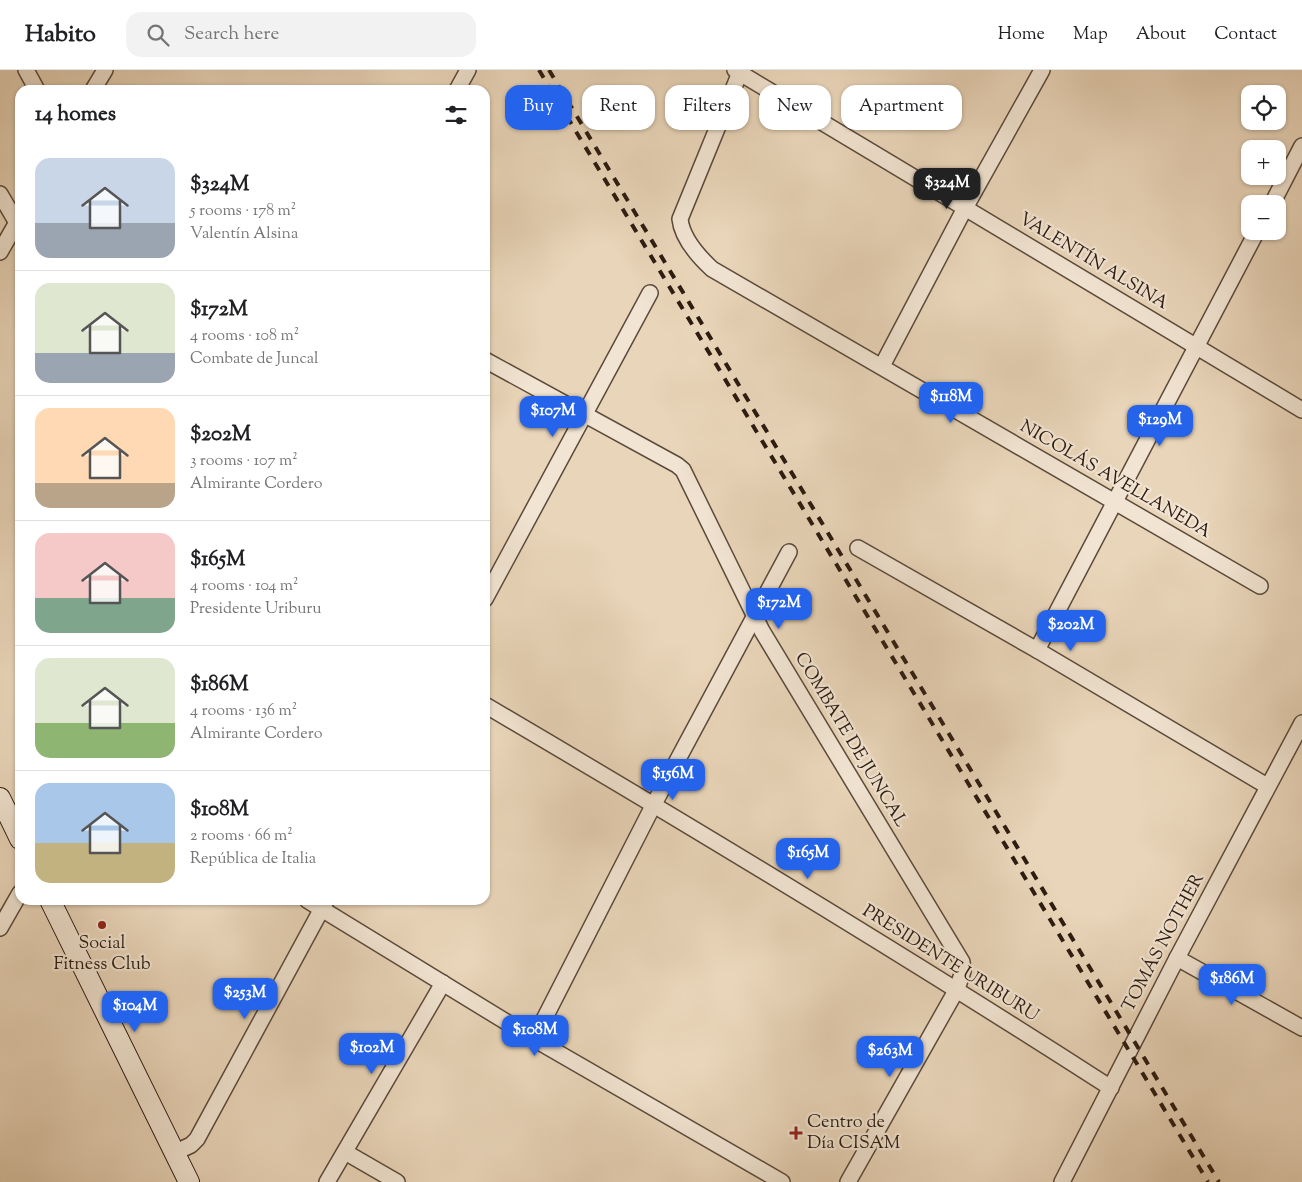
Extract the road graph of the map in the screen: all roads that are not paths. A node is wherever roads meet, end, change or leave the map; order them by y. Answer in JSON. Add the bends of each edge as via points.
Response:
{"nodes":[{"id":1,"x":26,"y":70,"type":"edge"},
{"id":2,"x":105,"y":70,"type":"edge"},
{"id":3,"x":468,"y":70,"type":"edge"},
{"id":4,"x":1042,"y":70,"type":"edge"},
{"id":5,"x":739,"y":71,"type":"edge"},
{"id":6,"x":34,"y":85,"type":"edge"},
{"id":7,"x":96,"y":85,"type":"edge"},
{"id":8,"x":460,"y":85,"type":"edge"},
{"id":9,"x":1302,"y":146,"type":"edge"},
{"id":10,"x":0,"y":194,"type":"edge"},
{"id":11,"x":1277,"y":195,"type":"edge"},
{"id":12,"x":965,"y":208,"type":"junction"},
{"id":13,"x":15,"y":216,"type":"edge"},
{"id":14,"x":15,"y":225,"type":"edge"},
{"id":15,"x":1252,"y":240,"type":"edge"},
{"id":16,"x":0,"y":252,"type":"edge"},
{"id":17,"x":650,"y":293,"type":"dead end"},
{"id":18,"x":1197,"y":345,"type":"junction"},
{"id":19,"x":490,"y":363,"type":"edge"},
{"id":20,"x":882,"y":366,"type":"junction"},
{"id":21,"x":1302,"y":410,"type":"edge"},
{"id":22,"x":582,"y":415,"type":"junction"},
{"id":23,"x":1114,"y":500,"type":"junction"},
{"id":24,"x":858,"y":548,"type":"dead end"},
{"id":25,"x":789,"y":552,"type":"dead end"},
{"id":26,"x":1260,"y":586,"type":"dead end"},
{"id":27,"x":490,"y":590,"type":"edge"},
{"id":28,"x":755,"y":615,"type":"junction"},
{"id":29,"x":1037,"y":650,"type":"junction"},
{"id":30,"x":490,"y":708,"type":"edge"},
{"id":31,"x":1302,"y":723,"type":"edge"},
{"id":32,"x":1267,"y":786,"type":"junction"},
{"id":33,"x":0,"y":798,"type":"edge"},
{"id":34,"x":654,"y":804,"type":"junction"},
{"id":35,"x":15,"y":829,"type":"edge"},
{"id":36,"x":15,"y":902,"type":"edge"},
{"id":37,"x":52,"y":905,"type":"edge"},
{"id":38,"x":323,"y":905,"type":"edge"},
{"id":39,"x":326,"y":905,"type":"edge"},
{"id":40,"x":0,"y":928,"type":"edge"},
{"id":41,"x":1177,"y":958,"type":"junction"},
{"id":42,"x":443,"y":982,"type":"junction"},
{"id":43,"x":957,"y":989,"type":"junction"},
{"id":44,"x":1302,"y":1028,"type":"edge"},
{"id":45,"x":534,"y":1039,"type":"junction"},
{"id":46,"x":1111,"y":1088,"type":"junction"},
{"id":47,"x":345,"y":1152,"type":"junction"},
{"id":48,"x":174,"y":1153,"type":"junction"},
{"id":49,"x":189,"y":1182,"type":"edge"},
{"id":50,"x":327,"y":1182,"type":"edge"},
{"id":51,"x":397,"y":1182,"type":"edge"},
{"id":52,"x":782,"y":1182,"type":"edge"},
{"id":53,"x":848,"y":1182,"type":"edge"},
{"id":54,"x":1062,"y":1182,"type":"edge"}],
"edges":[{"from":1,"to":6,"type":"street"},
{"from":2,"to":7,"type":"street"},
{"from":3,"to":8,"type":"street"},
{"from":4,"to":12,"type":"street"},
{"from":5,"to":12,"type":"street","name":"VALENTÍN ALSINA"},
{"from":5,"to":20,"type":"street","name":"NICOLÁS AVELLANEDA","via":[[680,219],[684,235],[712,269]]},
{"from":9,"to":11,"type":"street"},
{"from":10,"to":13,"type":"street"},
{"from":12,"to":18,"type":"street","name":"VALENTÍN ALSINA"},
{"from":12,"to":20,"type":"street"},
{"from":14,"to":16,"type":"street"},
{"from":15,"to":18,"type":"street"},
{"from":17,"to":22,"type":"street"},
{"from":18,"to":21,"type":"street","name":"VALENTÍN ALSINA"},
{"from":18,"to":23,"type":"street"},
{"from":19,"to":22,"type":"street","name":"COMBATE DE JUNCAL"},
{"from":20,"to":23,"type":"street","name":"NICOLÁS AVELLANEDA"},
{"from":22,"to":27,"type":"street"},
{"from":22,"to":28,"type":"street","name":"COMBATE DE JUNCAL","via":[[683,470]]},
{"from":23,"to":26,"type":"street","name":"NICOLÁS AVELLANEDA"},
{"from":23,"to":29,"type":"street"},
{"from":24,"to":29,"type":"street"},
{"from":25,"to":28,"type":"street"},
{"from":28,"to":34,"type":"street"},
{"from":28,"to":43,"type":"street","name":"COMBATE DE JUNCAL","via":[[962,962],[963,971]]},
{"from":29,"to":32,"type":"street"},
{"from":30,"to":34,"type":"street","name":"PRESIDENTE URIBURU"},
{"from":31,"to":32,"type":"street","name":"TOMÁS NOTHER"},
{"from":32,"to":41,"type":"street","name":"TOMÁS NOTHER"},
{"from":33,"to":35,"type":"main road"},
{"from":34,"to":43,"type":"street","name":"PRESIDENTE URIBURU"},
{"from":34,"to":45,"type":"street"},
{"from":36,"to":40,"type":"street"},
{"from":37,"to":48,"type":"main road"},
{"from":38,"to":48,"type":"street","via":[[197,1139]]},
{"from":39,"to":42,"type":"street"},
{"from":41,"to":44,"type":"street"},
{"from":41,"to":46,"type":"street","name":"TOMÁS NOTHER"},
{"from":42,"to":45,"type":"street"},
{"from":42,"to":47,"type":"street"},
{"from":43,"to":46,"type":"street","name":"PRESIDENTE URIBURU"},
{"from":43,"to":53,"type":"street","name":"COMBATE DE JUNCAL"},
{"from":45,"to":52,"type":"street"},
{"from":46,"to":54,"type":"street","name":"TOMÁS NOTHER"},
{"from":47,"to":50,"type":"street"},
{"from":47,"to":51,"type":"street"},
{"from":48,"to":49,"type":"main road"}]}
